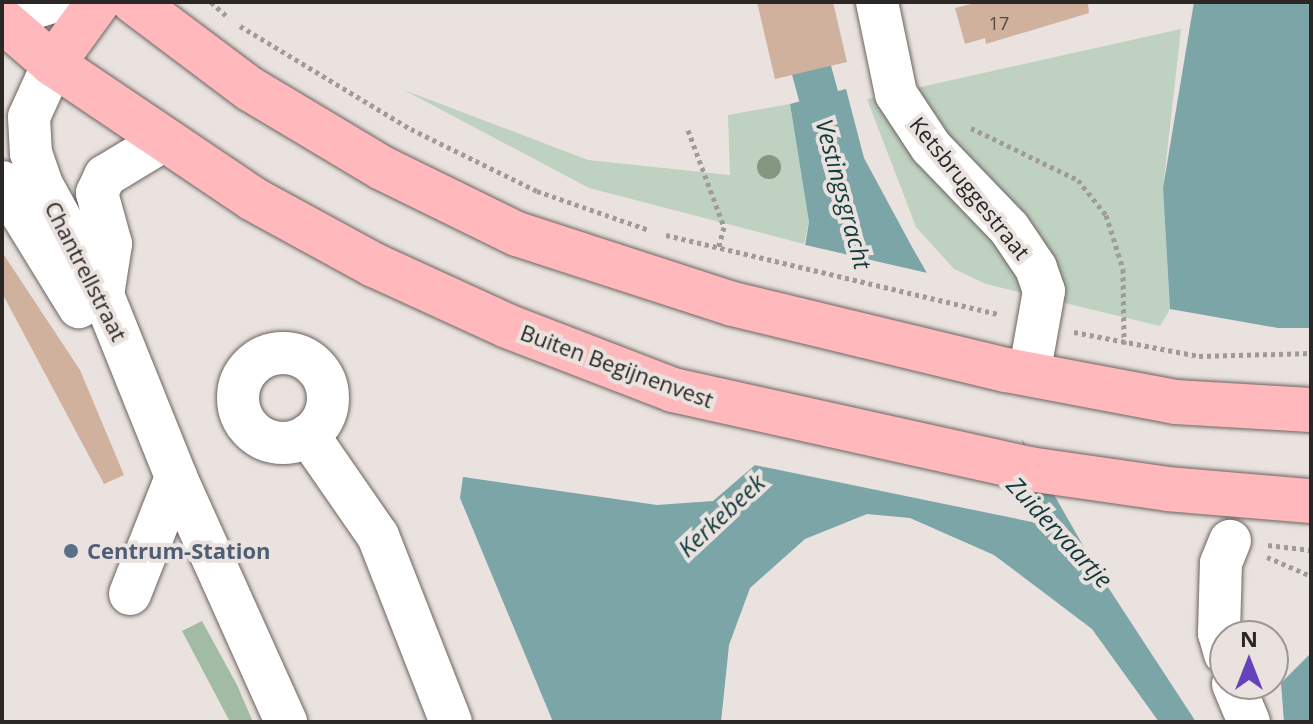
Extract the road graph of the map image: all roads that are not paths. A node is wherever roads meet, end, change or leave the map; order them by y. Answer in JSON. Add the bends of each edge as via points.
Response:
{"nodes":[{"id":1,"x":52,"y":2,"type":"edge"},
{"id":2,"x":98,"y":2,"type":"edge"},
{"id":3,"x":134,"y":2,"type":"edge"},
{"id":4,"x":877,"y":2,"type":"edge"},
{"id":5,"x":2,"y":19,"type":"edge"},
{"id":6,"x":53,"y":64,"type":"junction"},
{"id":7,"x":163,"y":141,"type":"junction"},
{"id":8,"x":2,"y":182,"type":"edge"},
{"id":9,"x":103,"y":295,"type":"junction"},
{"id":10,"x":1018,"y":373,"type":"junction"},
{"id":11,"x":1303,"y":407,"type":"edge"},
{"id":12,"x":308,"y":435,"type":"dead end"},
{"id":13,"x":176,"y":477,"type":"junction"},
{"id":14,"x":1311,"y":501,"type":"edge"},
{"id":15,"x":1230,"y":541,"type":"road end"},
{"id":16,"x":130,"y":594,"type":"dead end"},
{"id":17,"x":1219,"y":620,"type":"edge"},
{"id":18,"x":1240,"y":700,"type":"edge"},
{"id":19,"x":286,"y":722,"type":"edge"},
{"id":20,"x":451,"y":722,"type":"edge"},
{"id":21,"x":1249,"y":722,"type":"edge"}],
"edges":[{"from":1,"to":5,"type":"street"},
{"from":2,"to":6,"type":"main road"},
{"from":3,"to":10,"type":"main road","via":[[250,89],[382,168],[517,234],[733,304]]},
{"from":4,"to":10,"type":"street","name":"Ketsbruggestraat","via":[[896,94],[931,147],[1009,228],[1036,268],[1044,291],[1039,323]]},
{"from":5,"to":6,"type":"main road","name":"Buiten Begijnenvest"},
{"from":6,"to":7,"type":"main road","name":"Buiten Begijnenvest"},
{"from":6,"to":9,"type":"street","name":"Chantrellstraat","via":[[29,117],[31,153],[42,185]]},
{"from":7,"to":9,"type":"street","via":[[105,176],[97,193],[111,244]]},
{"from":7,"to":14,"type":"main road","name":"Buiten Begijnenvest","via":[[253,199],[374,265],[507,326],[721,403],[1029,469],[1167,489]]},
{"from":8,"to":13,"type":"street","name":"Chantrellstraat"},
{"from":9,"to":13,"type":"street","name":"Chantrellstraat"},
{"from":10,"to":11,"type":"main road","via":[[1175,402]]},
{"from":12,"to":20,"type":"street","via":[[378,536]]},
{"from":13,"to":16,"type":"street"},
{"from":13,"to":19,"type":"street","name":"Chantrellstraat"},
{"from":15,"to":17,"type":"street","via":[[1221,563]]},
{"from":18,"to":21,"type":"street"}]}
